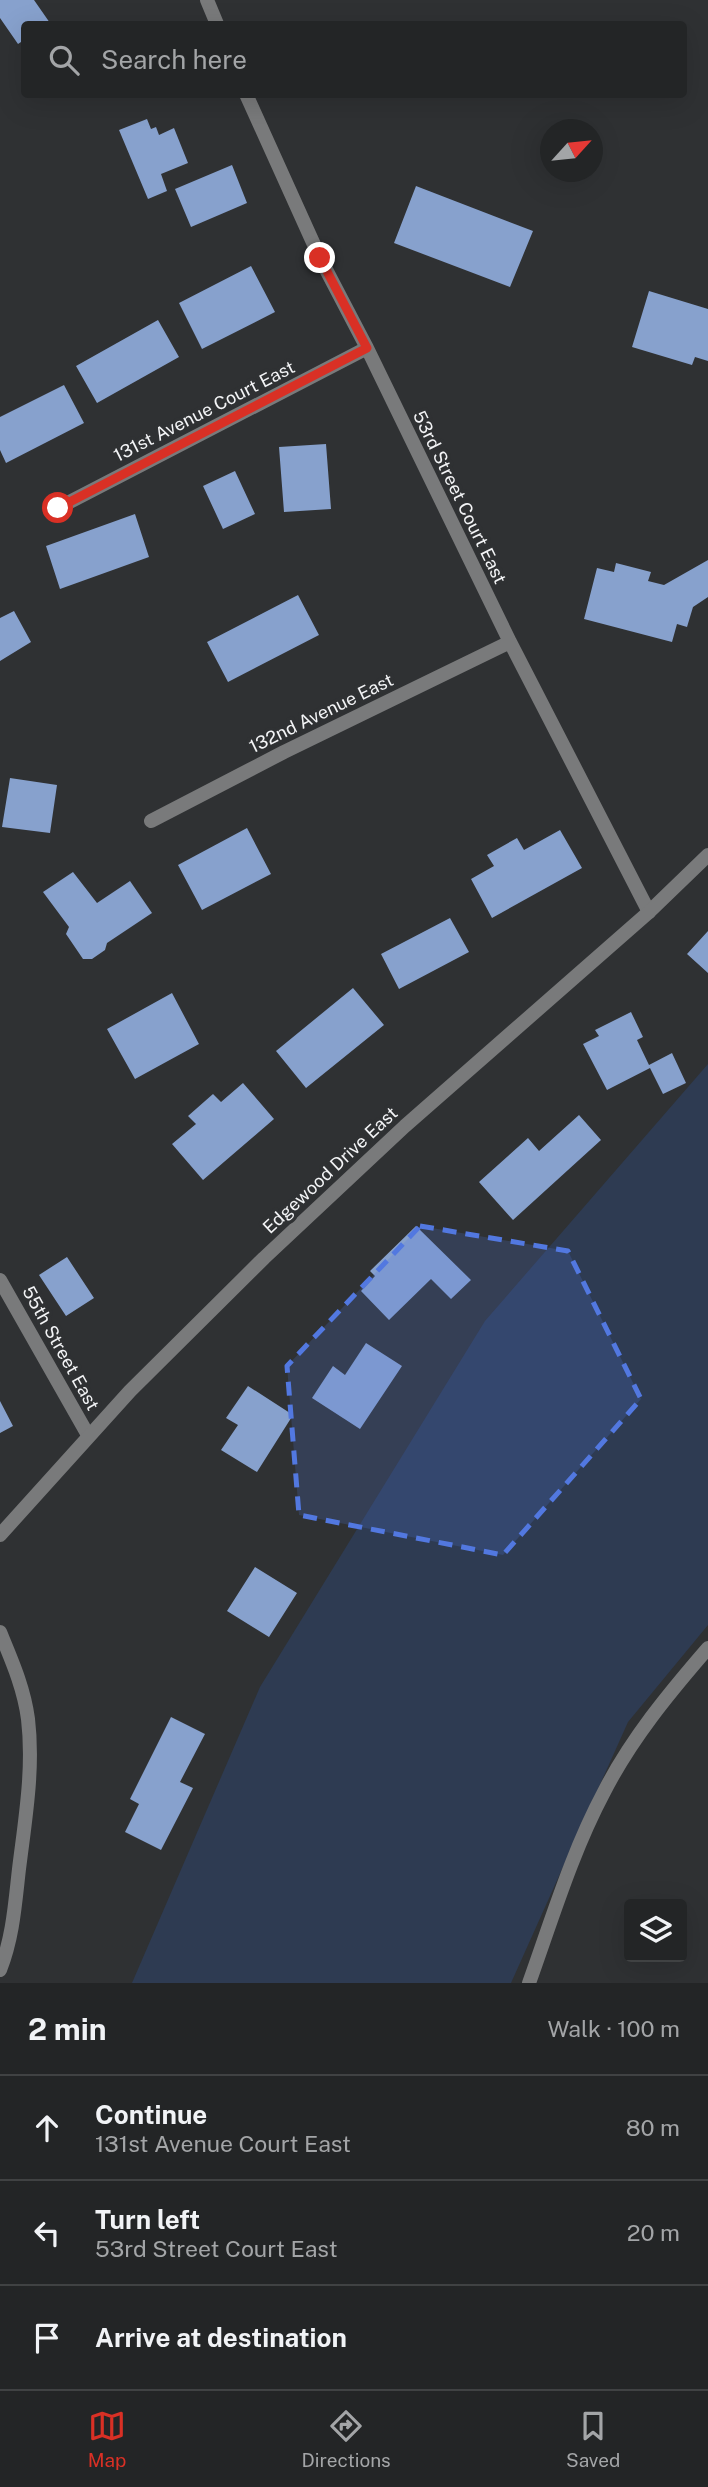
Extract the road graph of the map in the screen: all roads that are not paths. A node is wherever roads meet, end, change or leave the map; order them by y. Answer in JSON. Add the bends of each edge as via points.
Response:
{"nodes":[{"id":1,"x":207,"y":0,"type":"edge"},
{"id":2,"x":216,"y":21,"type":"edge"},
{"id":3,"x":248,"y":98,"type":"edge"},
{"id":4,"x":367,"y":348,"type":"junction"},
{"id":5,"x":58,"y":508,"type":"dead end"},
{"id":6,"x":510,"y":642,"type":"junction"},
{"id":7,"x":151,"y":821,"type":"dead end"},
{"id":8,"x":708,"y":855,"type":"edge"},
{"id":9,"x":649,"y":912,"type":"junction"},
{"id":10,"x":0,"y":1280,"type":"edge"},
{"id":11,"x":88,"y":1435,"type":"junction"},
{"id":12,"x":0,"y":1535,"type":"edge"},
{"id":13,"x":0,"y":1632,"type":"edge"},
{"id":14,"x":708,"y":1648,"type":"edge"},
{"id":15,"x":0,"y":1969,"type":"edge"},
{"id":16,"x":529,"y":1983,"type":"edge"}],
"edges":[{"from":1,"to":2,"type":"street"},
{"from":3,"to":4,"type":"street","name":"53rd Street Court East","via":[[320,258]]},
{"from":4,"to":5,"type":"street","name":"131st Avenue Court East"},
{"from":4,"to":6,"type":"street","name":"53rd Street Court East"},
{"from":6,"to":7,"type":"street","name":"132nd Avenue East"},
{"from":6,"to":9,"type":"street","name":"53rd Street Court East"},
{"from":8,"to":9,"type":"street","name":"Edgewood Drive East"},
{"from":9,"to":11,"type":"street","name":"Edgewood Drive East","via":[[405,1126],[264,1258]]},
{"from":10,"to":11,"type":"street","name":"55th Street East"},
{"from":11,"to":12,"type":"street","name":"Edgewood Drive East"},
{"from":13,"to":15,"type":"street","via":[[19,1676],[30,1755],[9,1946]]},
{"from":14,"to":16,"type":"street","via":[[643,1729],[603,1793]]}]}
